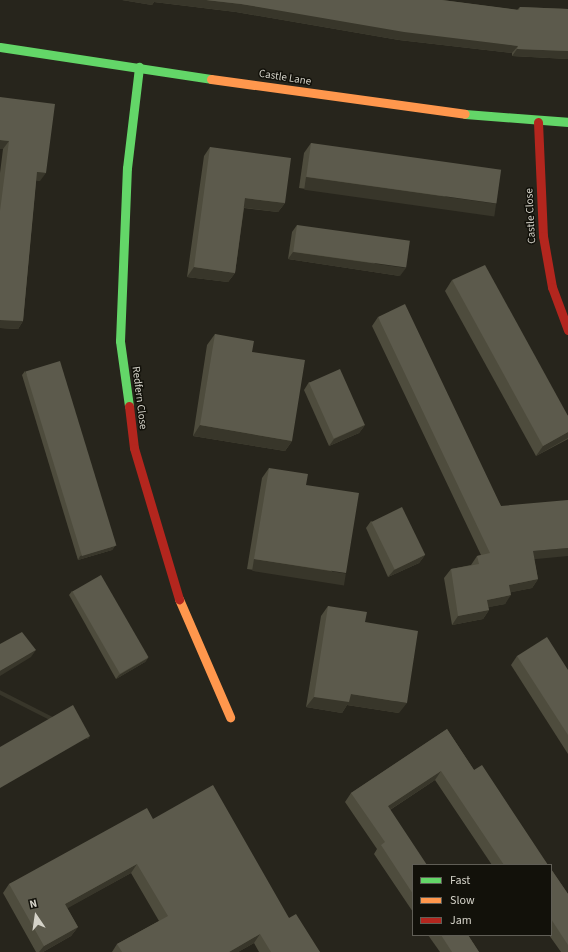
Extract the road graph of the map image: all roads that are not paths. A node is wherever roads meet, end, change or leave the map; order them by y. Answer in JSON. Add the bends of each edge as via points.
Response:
{"nodes":[{"id":1,"x":0,"y":47,"type":"edge"},
{"id":2,"x":140,"y":67,"type":"junction"},
{"id":3,"x":538,"y":122,"type":"junction"},
{"id":4,"x":568,"y":122,"type":"edge"},
{"id":5,"x":568,"y":330,"type":"edge"},
{"id":6,"x":230,"y":717,"type":"dead end"}],
"edges":[{"from":1,"to":2,"type":"street","name":"Castle Lane"},
{"from":2,"to":3,"type":"street","name":"Castle Lane","via":[[379,104]]},
{"from":2,"to":6,"type":"street","name":"Redfern Close","via":[[127,168],[120,341],[134,448],[181,606]]},
{"from":3,"to":4,"type":"street","name":"Castle Lane"},
{"from":3,"to":5,"type":"street","name":"Castle Close","via":[[543,236],[552,286]]}]}
